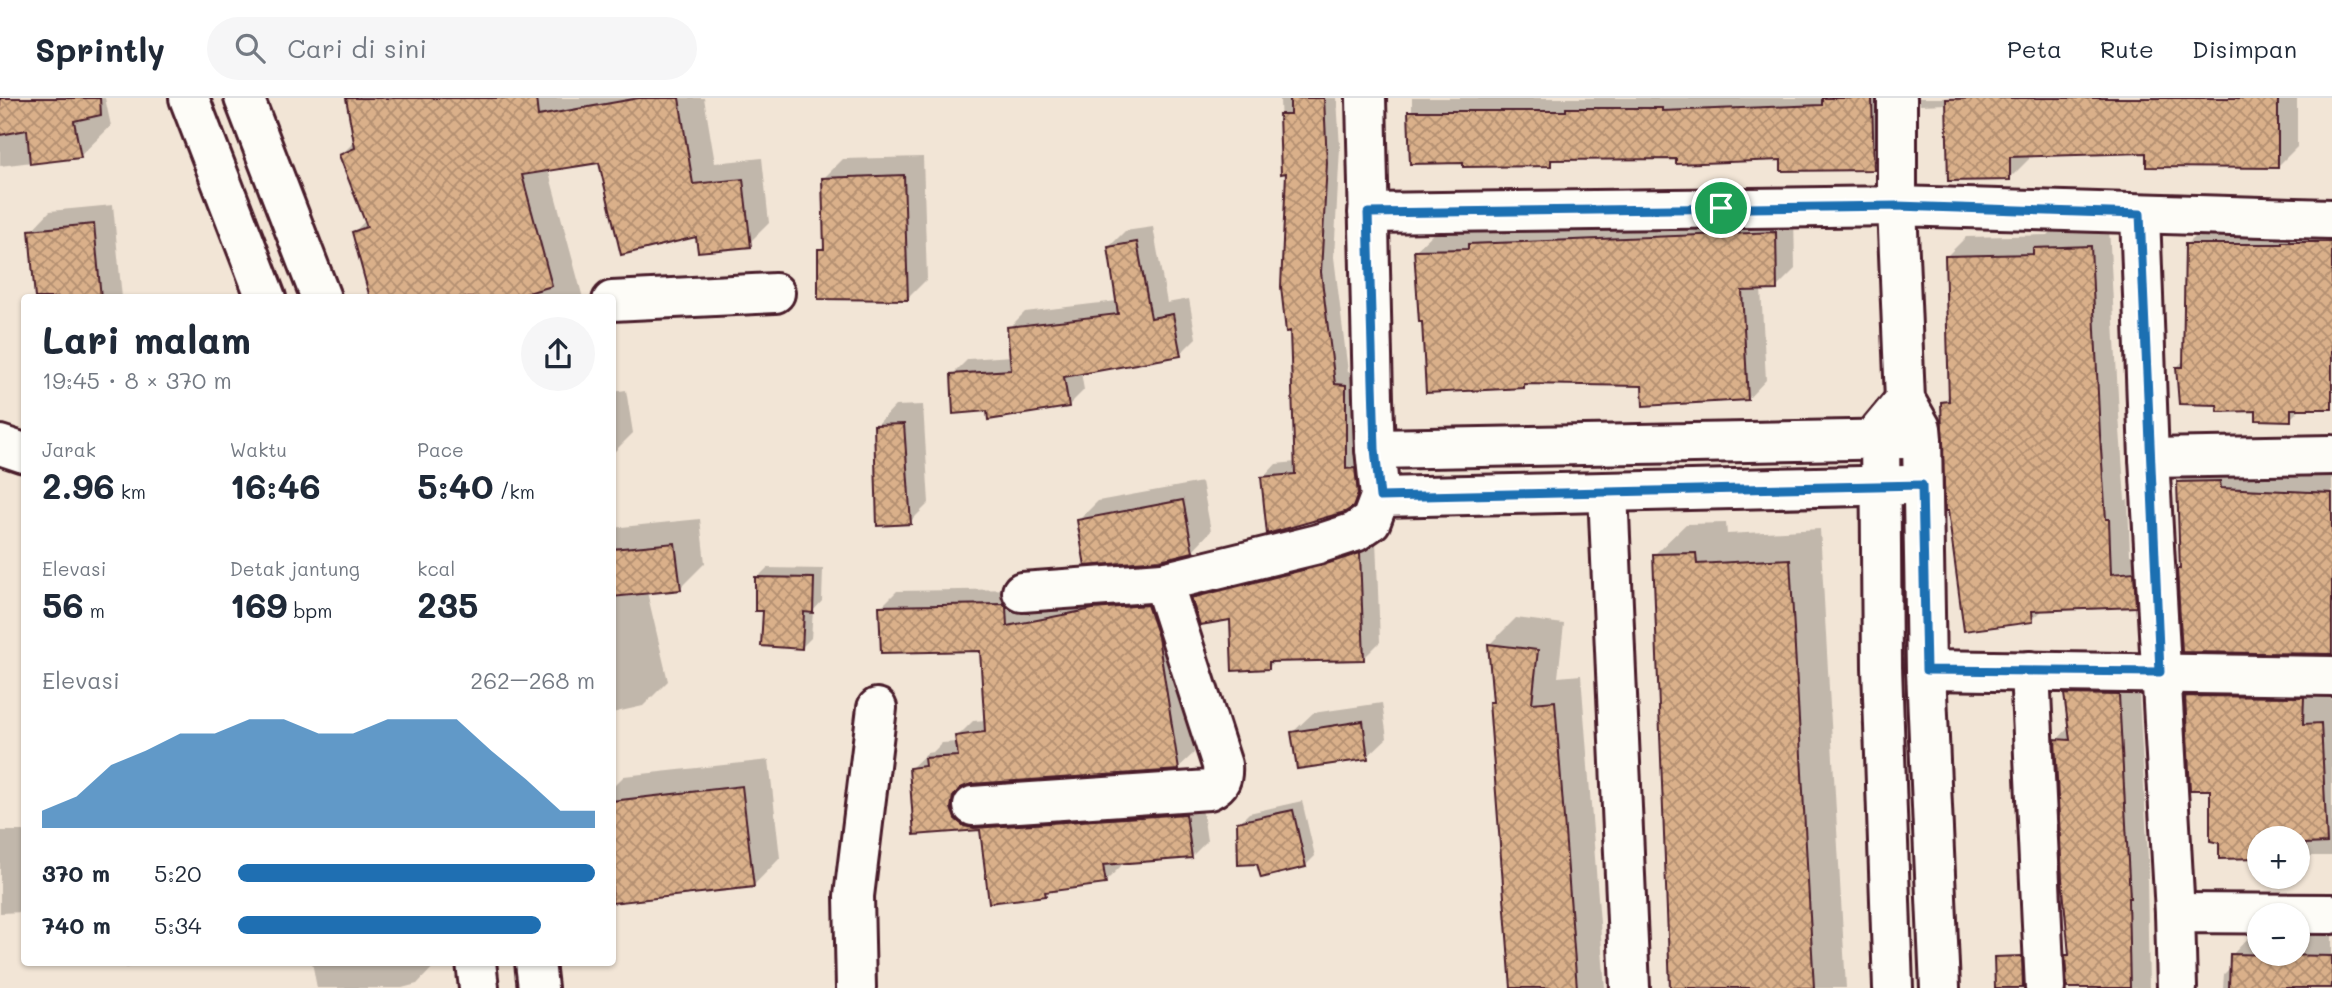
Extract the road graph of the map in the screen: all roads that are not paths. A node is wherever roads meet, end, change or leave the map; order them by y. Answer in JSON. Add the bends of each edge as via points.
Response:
{"nodes":[{"id":1,"x":190,"y":98,"type":"edge"},
{"id":2,"x":244,"y":98,"type":"edge"},
{"id":3,"x":1366,"y":98,"type":"edge"},
{"id":4,"x":1897,"y":98,"type":"edge"},
{"id":5,"x":1897,"y":206,"type":"junction"},
{"id":6,"x":1368,"y":213,"type":"junction"},
{"id":7,"x":2140,"y":214,"type":"junction"},
{"id":8,"x":2332,"y":219,"type":"edge"},
{"id":9,"x":775,"y":293,"type":"dead end"},
{"id":10,"x":264,"y":294,"type":"edge"},
{"id":11,"x":319,"y":294,"type":"edge"},
{"id":12,"x":616,"y":301,"type":"edge"},
{"id":13,"x":1905,"y":400,"type":"junction"},
{"id":14,"x":1880,"y":439,"type":"junction"},
{"id":15,"x":1922,"y":439,"type":"junction"},
{"id":16,"x":0,"y":445,"type":"edge"},
{"id":17,"x":1375,"y":449,"type":"junction"},
{"id":18,"x":21,"y":452,"type":"edge"},
{"id":19,"x":2332,"y":455,"type":"edge"},
{"id":20,"x":2149,"y":458,"type":"junction"},
{"id":21,"x":1922,"y":485,"type":"junction"},
{"id":22,"x":1880,"y":486,"type":"junction"},
{"id":23,"x":1608,"y":492,"type":"junction"},
{"id":24,"x":1380,"y":497,"type":"junction"},
{"id":25,"x":1163,"y":582,"type":"junction"},
{"id":26,"x":1023,"y":592,"type":"dead end"},
{"id":27,"x":1926,"y":670,"type":"junction"},
{"id":28,"x":2030,"y":671,"type":"junction"},
{"id":29,"x":2160,"y":672,"type":"junction"},
{"id":30,"x":2332,"y":676,"type":"edge"},
{"id":31,"x":877,"y":708,"type":"dead end"},
{"id":32,"x":973,"y":806,"type":"dead end"},
{"id":33,"x":2175,"y":913,"type":"junction"},
{"id":34,"x":2332,"y":914,"type":"edge"},
{"id":35,"x":476,"y":966,"type":"edge"},
{"id":36,"x":535,"y":966,"type":"edge"},
{"id":37,"x":479,"y":988,"type":"edge"},
{"id":38,"x":538,"y":988,"type":"edge"},
{"id":39,"x":856,"y":988,"type":"edge"},
{"id":40,"x":1630,"y":988,"type":"edge"},
{"id":41,"x":1893,"y":988,"type":"edge"},
{"id":42,"x":1940,"y":988,"type":"edge"},
{"id":43,"x":2045,"y":988,"type":"edge"},
{"id":44,"x":2176,"y":988,"type":"edge"}],
"edges":[{"from":1,"to":10,"type":"street"},
{"from":2,"to":11,"type":"street"},
{"from":3,"to":6,"type":"street"},
{"from":4,"to":5,"type":"street"},
{"from":5,"to":6,"type":"street"},
{"from":5,"to":7,"type":"street"},
{"from":5,"to":13,"type":"street"},
{"from":6,"to":17,"type":"street"},
{"from":7,"to":8,"type":"street"},
{"from":7,"to":20,"type":"street"},
{"from":9,"to":12,"type":"street"},
{"from":13,"to":14,"type":"street","via":[[1881,430]]},
{"from":13,"to":15,"type":"street"},
{"from":14,"to":15,"type":"street"},
{"from":14,"to":17,"type":"street"},
{"from":14,"to":22,"type":"street"},
{"from":15,"to":21,"type":"street"},
{"from":16,"to":18,"type":"street"},
{"from":17,"to":24,"type":"street"},
{"from":19,"to":20,"type":"street"},
{"from":20,"to":29,"type":"street"},
{"from":21,"to":22,"type":"street"},
{"from":21,"to":27,"type":"street"},
{"from":22,"to":23,"type":"street"},
{"from":22,"to":41,"type":"street"},
{"from":23,"to":24,"type":"street"},
{"from":23,"to":40,"type":"street"},
{"from":24,"to":25,"type":"street","via":[[1371,521],[1355,532]]},
{"from":25,"to":26,"type":"street"},
{"from":25,"to":32,"type":"street","via":[[1222,765],[1217,786]]},
{"from":27,"to":28,"type":"street"},
{"from":27,"to":42,"type":"street"},
{"from":28,"to":29,"type":"street"},
{"from":28,"to":43,"type":"street"},
{"from":29,"to":30,"type":"street"},
{"from":29,"to":33,"type":"street"},
{"from":31,"to":39,"type":"street","via":[[853,896]]},
{"from":33,"to":34,"type":"street"},
{"from":33,"to":44,"type":"street"},
{"from":35,"to":37,"type":"street"},
{"from":36,"to":38,"type":"street"}]}
